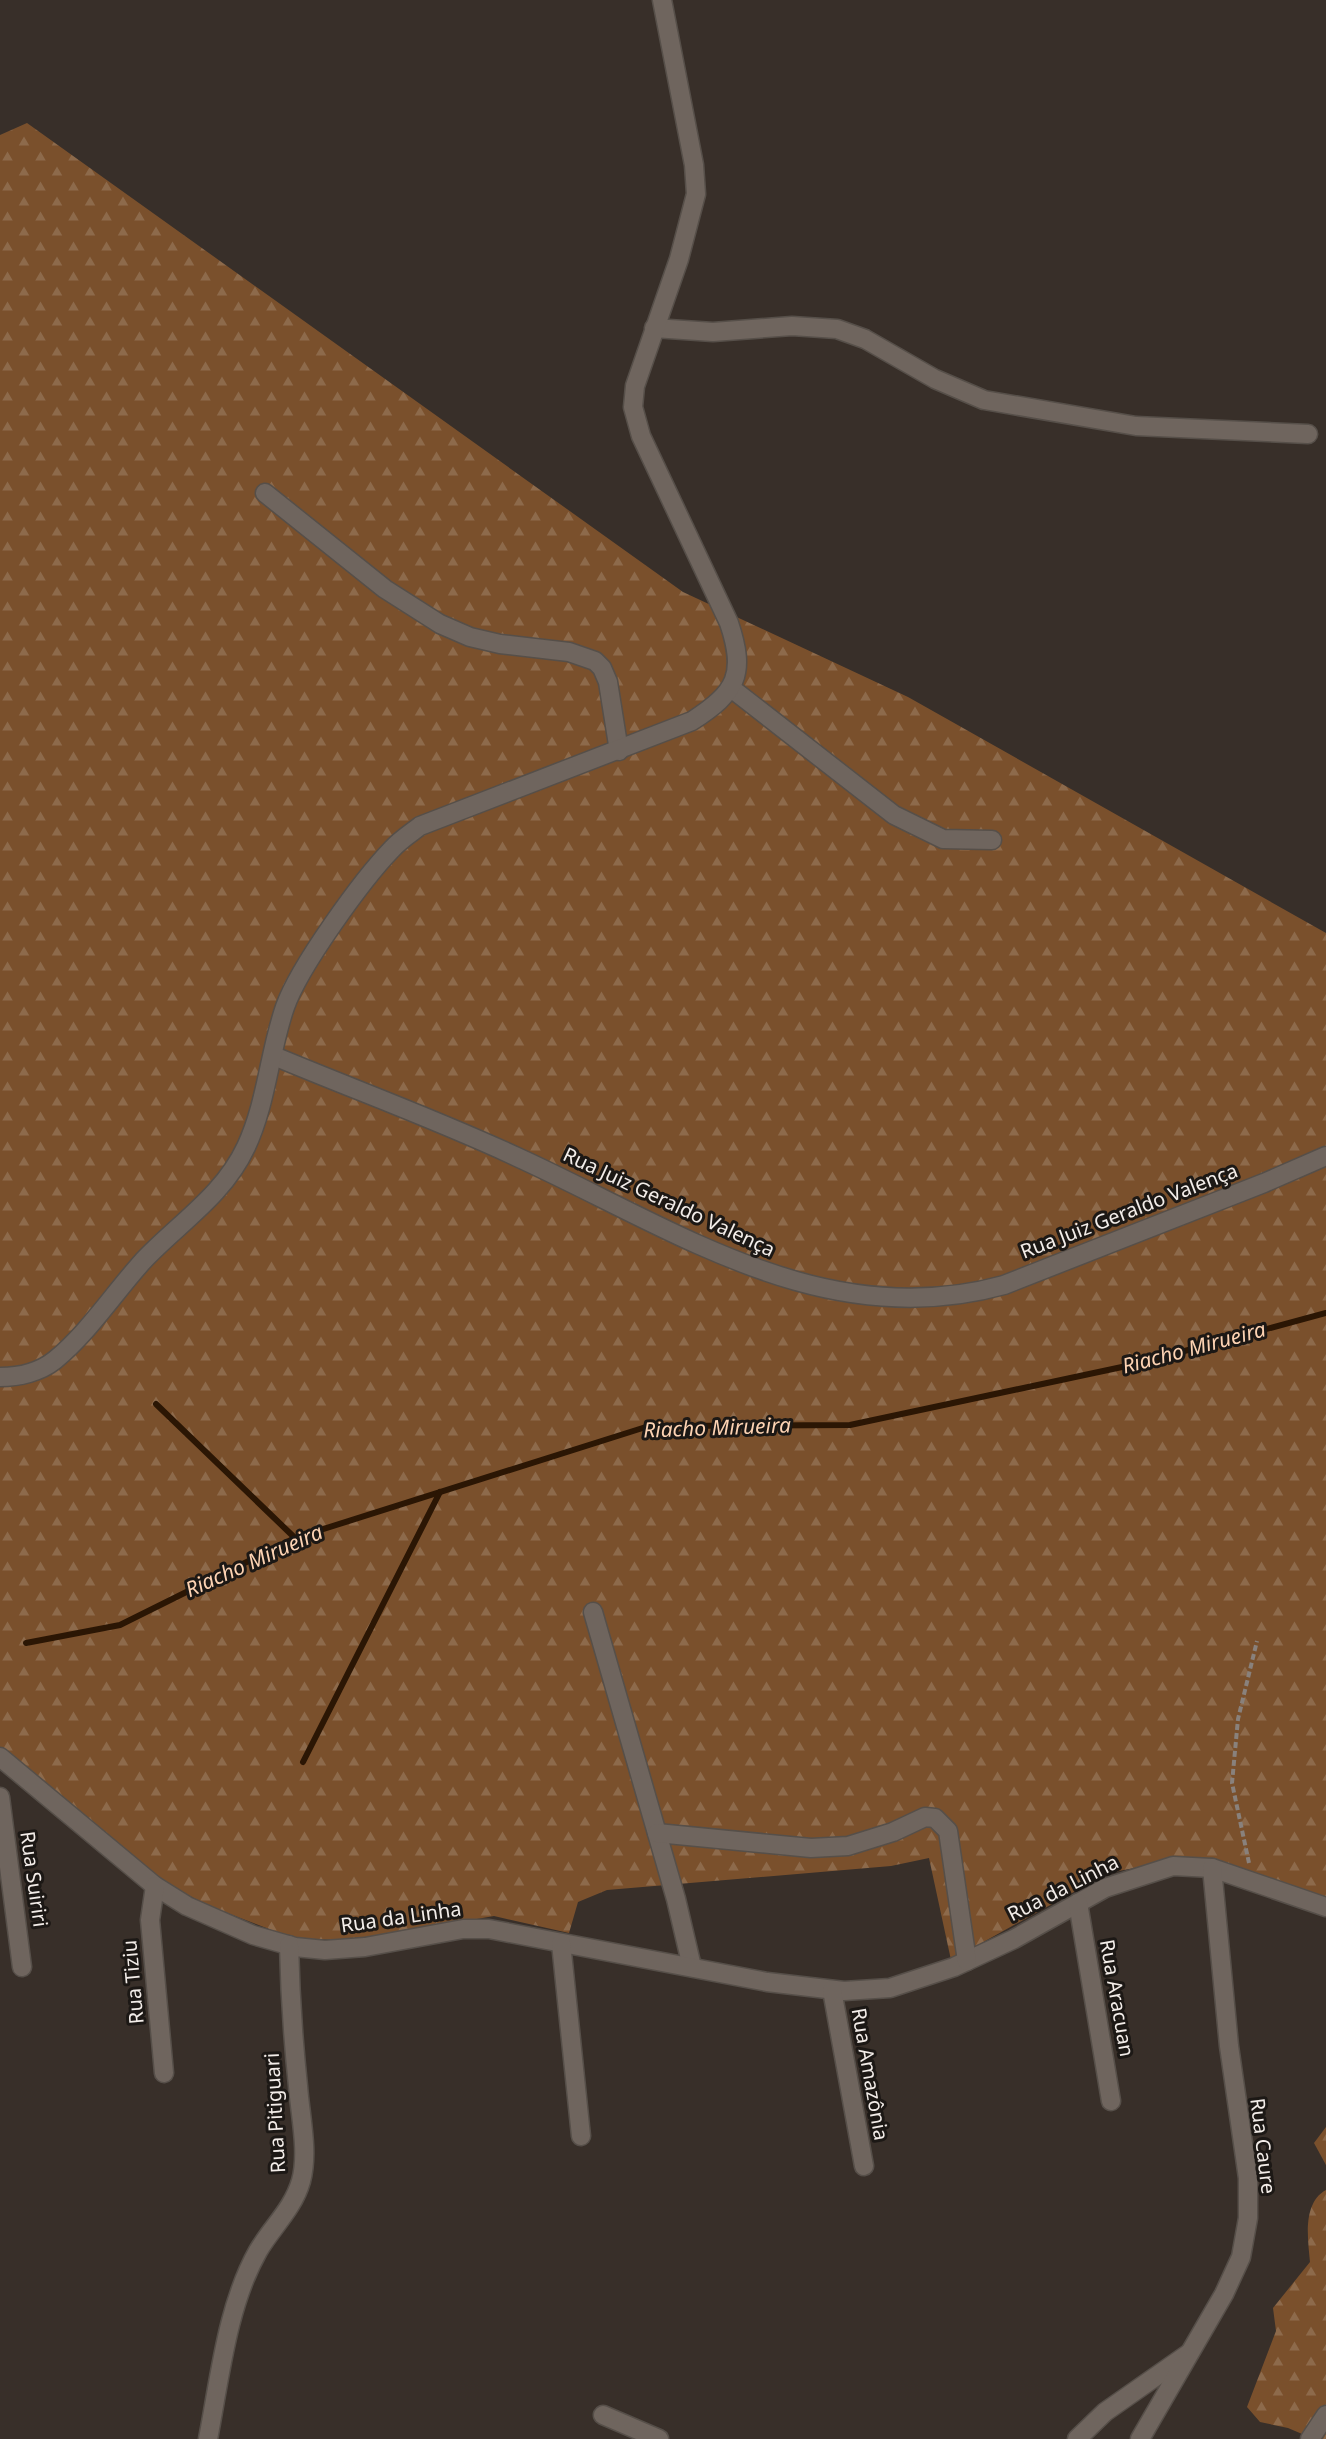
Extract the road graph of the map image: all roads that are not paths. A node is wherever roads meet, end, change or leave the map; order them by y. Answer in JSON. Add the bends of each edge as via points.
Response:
{"nodes":[{"id":1,"x":662,"y":0,"type":"edge"},
{"id":2,"x":654,"y":328,"type":"junction"},
{"id":3,"x":1308,"y":434,"type":"dead end"},
{"id":4,"x":265,"y":493,"type":"dead end"},
{"id":5,"x":731,"y":688,"type":"junction"},
{"id":6,"x":618,"y":751,"type":"junction"},
{"id":7,"x":992,"y":840,"type":"dead end"},
{"id":8,"x":274,"y":1056,"type":"junction"},
{"id":9,"x":1326,"y":1156,"type":"edge"},
{"id":10,"x":0,"y":1377,"type":"edge"},
{"id":11,"x":593,"y":1612,"type":"dead end"},
{"id":12,"x":0,"y":1757,"type":"edge"},
{"id":13,"x":0,"y":1797,"type":"edge"},
{"id":14,"x":657,"y":1833,"type":"junction"},
{"id":15,"x":1212,"y":1868,"type":"junction"},
{"id":16,"x":154,"y":1886,"type":"junction"},
{"id":17,"x":1077,"y":1903,"type":"junction"},
{"id":18,"x":1326,"y":1907,"type":"edge"},
{"id":19,"x":561,"y":1943,"type":"junction"},
{"id":20,"x":290,"y":1945,"type":"junction"},
{"id":21,"x":967,"y":1961,"type":"junction"},
{"id":22,"x":22,"y":1967,"type":"dead end"},
{"id":23,"x":692,"y":1967,"type":"junction"},
{"id":24,"x":832,"y":1990,"type":"junction"},
{"id":25,"x":164,"y":2073,"type":"dead end"},
{"id":26,"x":1111,"y":2101,"type":"dead end"},
{"id":27,"x":581,"y":2136,"type":"dead end"},
{"id":28,"x":864,"y":2166,"type":"dead end"},
{"id":29,"x":1192,"y":2352,"type":"junction"},
{"id":30,"x":603,"y":2415,"type":"dead end"},
{"id":31,"x":1326,"y":2415,"type":"edge"},
{"id":32,"x":208,"y":2439,"type":"edge"},
{"id":33,"x":659,"y":2439,"type":"edge"},
{"id":34,"x":1077,"y":2439,"type":"edge"},
{"id":35,"x":1140,"y":2439,"type":"edge"},
{"id":36,"x":1310,"y":2439,"type":"edge"}],
"edges":[{"from":1,"to":2,"type":"street","via":[[694,165],[696,194],[680,259]]},
{"from":2,"to":3,"type":"street","via":[[713,332],[792,326],[837,329],[865,339],[935,379],[984,400],[1136,426]]},
{"from":2,"to":5,"type":"street","via":[[634,386],[633,407],[640,436],[729,623],[738,668]]},
{"from":4,"to":6,"type":"street","via":[[386,589],[440,624],[470,637],[569,652],[595,661],[608,682]]},
{"from":5,"to":6,"type":"street","via":[[710,709]]},
{"from":5,"to":7,"type":"street","via":[[894,815],[943,839]]},
{"from":6,"to":8,"type":"street","via":[[420,826],[393,847],[372,871],[298,980],[285,1006]]},
{"from":8,"to":9,"type":"street","name":"Rua Juiz Geraldo Valença","via":[[510,1153],[723,1256],[796,1282],[885,1298],[970,1294],[1004,1285]]},
{"from":8,"to":10,"type":"street","via":[[246,1147],[229,1177],[143,1261],[83,1333],[54,1361],[30,1374]]},
{"from":11,"to":14,"type":"street"},
{"from":12,"to":16,"type":"street","name":"Rua da Linha"},
{"from":13,"to":22,"type":"street","name":"Rua Suiriri"},
{"from":14,"to":21,"type":"street","via":[[827,1847],[893,1832],[925,1817],[935,1818],[948,1831]]},
{"from":14,"to":23,"type":"street"},
{"from":15,"to":17,"type":"street","name":"Rua da Linha","via":[[1173,1866],[1105,1888]]},
{"from":15,"to":18,"type":"street","name":"Rua da Linha"},
{"from":15,"to":29,"type":"street","name":"Rua Caure","via":[[1228,2046],[1248,2178],[1248,2218],[1241,2257]]},
{"from":16,"to":20,"type":"street","name":"Rua da Linha","via":[[253,1935]]},
{"from":16,"to":25,"type":"street","name":"Rua Tiziu","via":[[150,1920]]},
{"from":17,"to":21,"type":"street","name":"Rua da Linha"},
{"from":17,"to":26,"type":"street","name":"Rua Aracuan"},
{"from":19,"to":20,"type":"street","name":"Rua da Linha","via":[[489,1929],[464,1929],[365,1947],[325,1950]]},
{"from":19,"to":23,"type":"street","name":"Rua da Linha"},
{"from":19,"to":27,"type":"street"},
{"from":20,"to":32,"type":"street","name":"Rua Pitiguari","via":[[291,2008],[303,2149],[301,2180],[288,2210],[258,2250],[242,2288]]},
{"from":21,"to":24,"type":"street","name":"Rua da Linha","via":[[890,1988]]},
{"from":23,"to":24,"type":"street","name":"Rua da Linha"},
{"from":24,"to":28,"type":"street","name":"Rua Amazônia"},
{"from":29,"to":34,"type":"street","via":[[1105,2412]]},
{"from":29,"to":35,"type":"street","name":"Rua Caure"},
{"from":30,"to":33,"type":"street"},
{"from":31,"to":36,"type":"street"}]}
